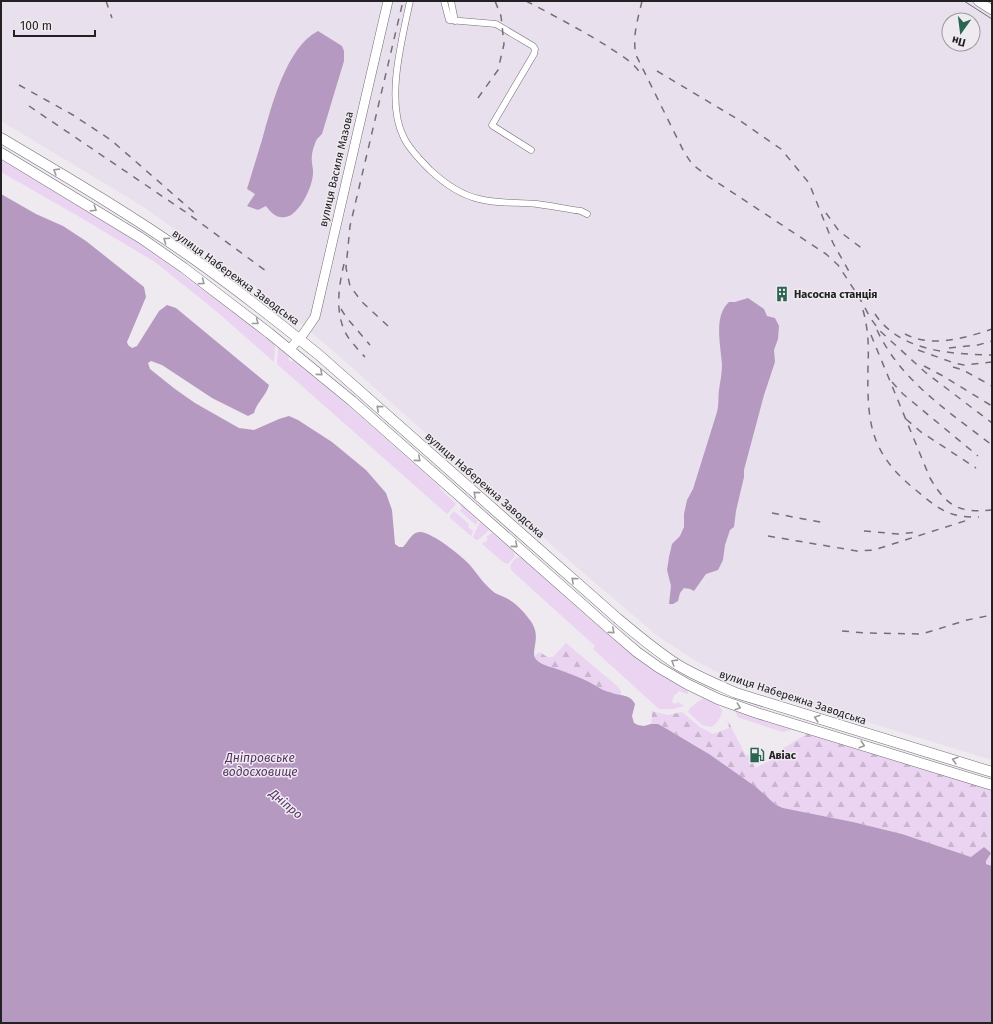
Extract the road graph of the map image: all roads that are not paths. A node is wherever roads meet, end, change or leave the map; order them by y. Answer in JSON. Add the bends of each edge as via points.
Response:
{"nodes":[{"id":1,"x":388,"y":1,"type":"edge"},
{"id":2,"x":410,"y":1,"type":"edge"},
{"id":3,"x":444,"y":1,"type":"edge"},
{"id":4,"x":451,"y":1,"type":"edge"},
{"id":5,"x":978,"y":1,"type":"edge"},
{"id":6,"x":992,"y":10,"type":"edge"},
{"id":7,"x":455,"y":21,"type":"junction"},
{"id":8,"x":1,"y":138,"type":"edge"},
{"id":9,"x":530,"y":150,"type":"dead end"},
{"id":10,"x":1,"y":153,"type":"edge"},
{"id":11,"x":587,"y":214,"type":"dead end"},
{"id":12,"x":298,"y":339,"type":"junction"},
{"id":13,"x":290,"y":349,"type":"junction"},
{"id":14,"x":992,"y":772,"type":"edge"},
{"id":15,"x":992,"y":785,"type":"edge"}],
"edges":[{"from":1,"to":12,"type":"street","name":"вулиця Василя Мазова","via":[[315,317]]},
{"from":2,"to":11,"type":"street","via":[[400,45],[395,87],[396,113],[403,137],[420,161],[439,179],[458,191],[478,199],[537,204]]},
{"from":3,"to":7,"type":"street","via":[[448,19]]},
{"from":4,"to":7,"type":"street"},
{"from":5,"to":6,"type":"street"},
{"from":7,"to":9,"type":"street","via":[[496,24],[535,49],[492,125]]},
{"from":12,"to":8,"type":"main road","name":"вулиця Набережна Заводська","one_way":true,"via":[[192,257]]},
{"from":10,"to":13,"type":"main road","one_way":true,"via":[[153,247]]},
{"from":12,"to":13,"type":"street","name":"вулиця Василя Мазова"},
{"from":14,"to":12,"type":"main road","name":"вулиця Набережна Заводська","one_way":true,"via":[[742,695],[678,665],[616,618]]},
{"from":13,"to":15,"type":"main road","one_way":true,"via":[[609,628],[671,676],[738,707]]}]}
